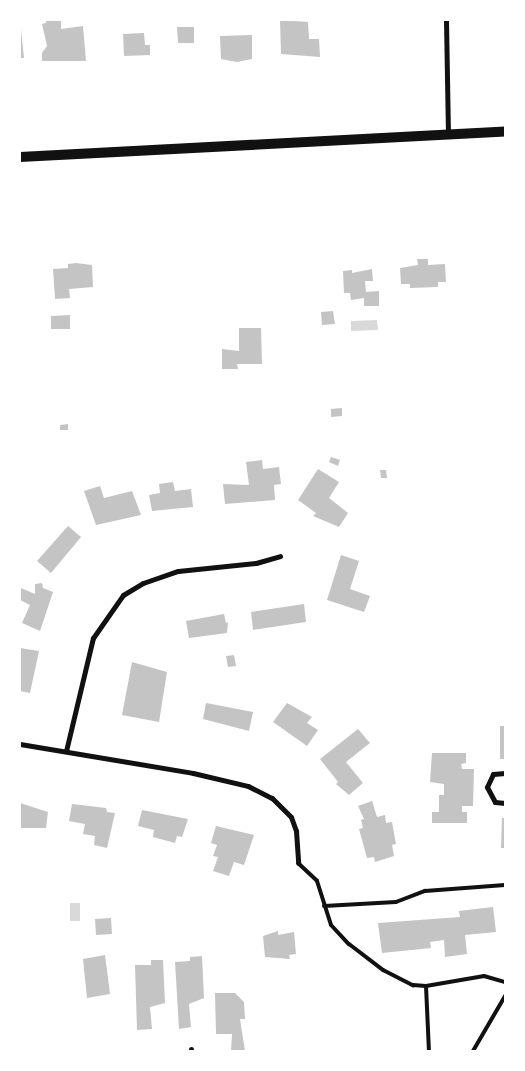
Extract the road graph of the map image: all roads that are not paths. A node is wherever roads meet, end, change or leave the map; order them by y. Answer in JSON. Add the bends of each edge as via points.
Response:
{"nodes":[{"id":1,"x":446,"y":20,"type":"edge"},
{"id":2,"x":505,"y":132,"type":"edge"},
{"id":3,"x":448,"y":135,"type":"junction"},
{"id":4,"x":20,"y":156,"type":"edge"},
{"id":5,"x":280,"y":556,"type":"dead end"},
{"id":6,"x":20,"y":744,"type":"edge"},
{"id":7,"x":66,"y":751,"type":"junction"},
{"id":8,"x":505,"y":773,"type":"edge"},
{"id":9,"x":505,"y":803,"type":"edge"},
{"id":10,"x":298,"y":863,"type":"joint"},
{"id":11,"x":505,"y":884,"type":"edge"},
{"id":12,"x":324,"y":906,"type":"junction"},
{"id":13,"x":505,"y":982,"type":"edge"},
{"id":14,"x":426,"y":986,"type":"junction"},
{"id":15,"x":505,"y":996,"type":"edge"},
{"id":16,"x":429,"y":1051,"type":"edge"},
{"id":17,"x":473,"y":1051,"type":"edge"}],
"edges":[{"from":1,"to":3,"type":"street"},
{"from":2,"to":3,"type":"main road"},
{"from":3,"to":4,"type":"main road"},
{"from":5,"to":7,"type":"street","via":[[256,563],[178,571],[143,583],[123,595],[105,617],[91,644]]},
{"from":6,"to":7,"type":"street"},
{"from":7,"to":10,"type":"street","via":[[212,777],[260,791],[292,817]]},
{"from":8,"to":9,"type":"street","via":[[492,774],[487,787],[491,798]]},
{"from":10,"to":12,"type":"lane","via":[[316,882]]},
{"from":11,"to":12,"type":"lane","via":[[426,891],[396,902]]},
{"from":12,"to":14,"type":"lane","via":[[330,925],[349,944],[383,970],[413,985]]},
{"from":13,"to":14,"type":"lane","via":[[484,976]]},
{"from":14,"to":16,"type":"lane"},
{"from":15,"to":17,"type":"lane"}]}
